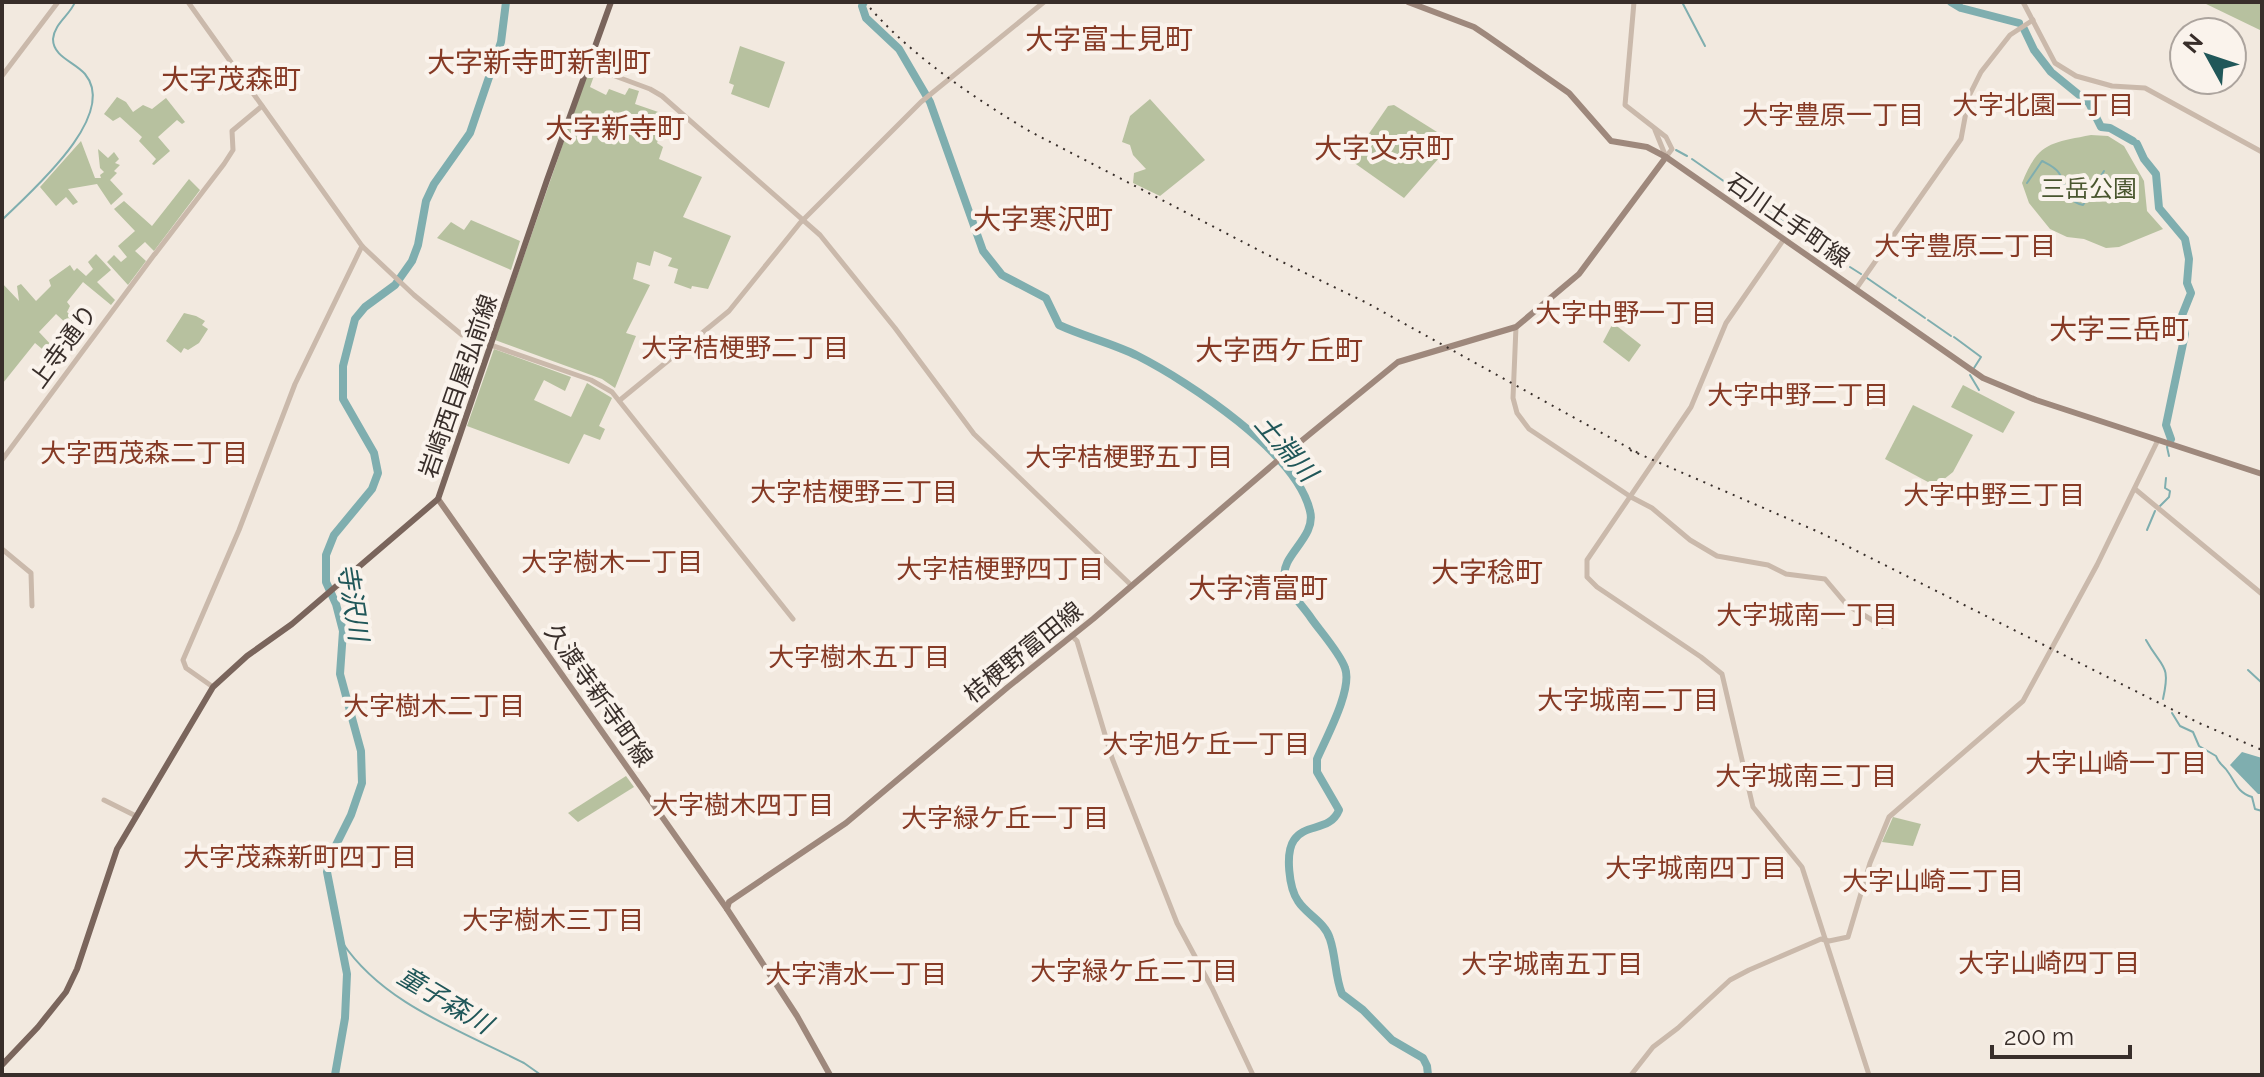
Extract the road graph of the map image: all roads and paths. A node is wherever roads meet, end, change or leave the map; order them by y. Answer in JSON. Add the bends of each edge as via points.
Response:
{"nodes":[{"id":1,"x":58,"y":2,"type":"edge"},
{"id":2,"x":198,"y":2,"type":"edge"},
{"id":3,"x":611,"y":2,"type":"edge"},
{"id":4,"x":1044,"y":2,"type":"edge"},
{"id":5,"x":1408,"y":2,"type":"edge"},
{"id":6,"x":1634,"y":2,"type":"edge"},
{"id":7,"x":2023,"y":2,"type":"edge"},
{"id":8,"x":190,"y":5,"type":"edge"},
{"id":9,"x":2033,"y":20,"type":"junction"},
{"id":10,"x":588,"y":66,"type":"junction"},
{"id":11,"x":4,"y":74,"type":"edge"},
{"id":12,"x":262,"y":106,"type":"junction"},
{"id":13,"x":2262,"y":152,"type":"edge"},
{"id":14,"x":1666,"y":157,"type":"junction"},
{"id":15,"x":803,"y":219,"type":"junction"},
{"id":16,"x":1784,"y":239,"type":"junction"},
{"id":17,"x":362,"y":246,"type":"junction"},
{"id":18,"x":1856,"y":289,"type":"junction"},
{"id":19,"x":1516,"y":327,"type":"junction"},
{"id":20,"x":491,"y":345,"type":"junction"},
{"id":21,"x":620,"y":400,"type":"junction"},
{"id":22,"x":2165,"y":442,"type":"junction"},
{"id":23,"x":2,"y":460,"type":"edge"},
{"id":24,"x":2262,"y":474,"type":"edge"},
{"id":25,"x":2135,"y":489,"type":"junction"},
{"id":26,"x":1631,"y":497,"type":"junction"},
{"id":27,"x":438,"y":499,"type":"junction"},
{"id":28,"x":2,"y":549,"type":"edge"},
{"id":29,"x":1132,"y":586,"type":"junction"},
{"id":30,"x":2262,"y":594,"type":"edge"},
{"id":31,"x":32,"y":606,"type":"dead end"},
{"id":32,"x":793,"y":619,"type":"dead end"},
{"id":33,"x":1882,"y":626,"type":"dead end"},
{"id":34,"x":1072,"y":636,"type":"junction"},
{"id":35,"x":213,"y":687,"type":"junction"},
{"id":36,"x":104,"y":800,"type":"dead end"},
{"id":37,"x":136,"y":816,"type":"junction"},
{"id":38,"x":727,"y":909,"type":"junction"},
{"id":39,"x":1825,"y":940,"type":"junction"},
{"id":40,"x":2,"y":1065,"type":"edge"},
{"id":41,"x":830,"y":1075,"type":"edge"},
{"id":42,"x":1253,"y":1075,"type":"edge"},
{"id":43,"x":1631,"y":1075,"type":"edge"},
{"id":44,"x":1869,"y":1075,"type":"edge"}],
"edges":[{"from":1,"to":11,"type":"street"},
{"from":2,"to":8,"type":"street"},
{"from":3,"to":10,"type":"main road","name":"岩崎西目屋弘前線"},
{"from":4,"to":15,"type":"street","via":[[923,100]]},
{"from":5,"to":14,"type":"main road","name":"石川土手町線","via":[[1486,35],[1569,93],[1611,141],[1647,147]]},
{"from":6,"to":14,"type":"street","via":[[1625,105],[1655,129]]},
{"from":7,"to":9,"type":"street"},
{"from":8,"to":12,"type":"street"},
{"from":9,"to":13,"type":"street","via":[[2055,63],[2069,73],[2112,86],[2145,88]]},
{"from":9,"to":18,"type":"street","via":[[2010,35],[1981,72],[1969,96],[1961,139]]},
{"from":10,"to":15,"type":"street","via":[[662,96]]},
{"from":10,"to":20,"type":"main road","name":"岩崎西目屋弘前線"},
{"from":12,"to":17,"type":"street"},
{"from":12,"to":23,"type":"street","name":"上寺通り","via":[[232,131],[233,150],[224,164]]},
{"from":14,"to":16,"type":"main road","name":"石川土手町線"},
{"from":14,"to":19,"type":"main road","name":"桔梗野富田線","via":[[1579,274]]},
{"from":15,"to":21,"type":"street","via":[[729,311]]},
{"from":15,"to":29,"type":"street","via":[[856,278],[990,451]]},
{"from":16,"to":18,"type":"main road","name":"石川土手町線"},
{"from":16,"to":26,"type":"street","via":[[1726,323],[1691,407]]},
{"from":17,"to":20,"type":"street","via":[[462,335]]},
{"from":17,"to":35,"type":"street","via":[[295,384],[183,660]]},
{"from":18,"to":22,"type":"main road","name":"石川土手町線","via":[[1983,378]]},
{"from":19,"to":26,"type":"street","via":[[1513,398],[1521,420]]},
{"from":19,"to":29,"type":"main road","name":"桔梗野富田線","via":[[1398,362]]},
{"from":20,"to":21,"type":"street","via":[[601,384]]},
{"from":20,"to":27,"type":"main road","name":"岩崎西目屋弘前線"},
{"from":21,"to":32,"type":"street"},
{"from":22,"to":24,"type":"main road","name":"石川土手町線"},
{"from":22,"to":25,"type":"street"},
{"from":25,"to":30,"type":"street"},
{"from":25,"to":39,"type":"street","via":[[2023,701],[1889,817],[1848,937]]},
{"from":26,"to":33,"type":"street","via":[[1717,556],[1825,579],[1847,605]]},
{"from":26,"to":39,"type":"street","via":[[1587,560],[1587,577],[1722,674],[1753,807],[1802,867]]},
{"from":27,"to":35,"type":"main road","name":"岩崎西目屋弘前線"},
{"from":27,"to":38,"type":"main road","name":"久渡寺新寺町線"},
{"from":28,"to":31,"type":"street","via":[[31,573]]},
{"from":29,"to":34,"type":"main road","name":"桔梗野富田線"},
{"from":34,"to":38,"type":"main road","name":"桔梗野富田線","via":[[844,824],[729,902]]},
{"from":34,"to":42,"type":"street","via":[[1112,758],[1177,923]]},
{"from":35,"to":37,"type":"main road","name":"岩崎西目屋弘前線"},
{"from":36,"to":37,"type":"street"},
{"from":37,"to":40,"type":"main road","name":"岩崎西目屋弘前線","via":[[106,876],[72,980]]},
{"from":38,"to":41,"type":"main road","name":"久渡寺新寺町線"},
{"from":39,"to":43,"type":"street","via":[[1730,980],[1645,1054]]},
{"from":39,"to":44,"type":"street"}]}
